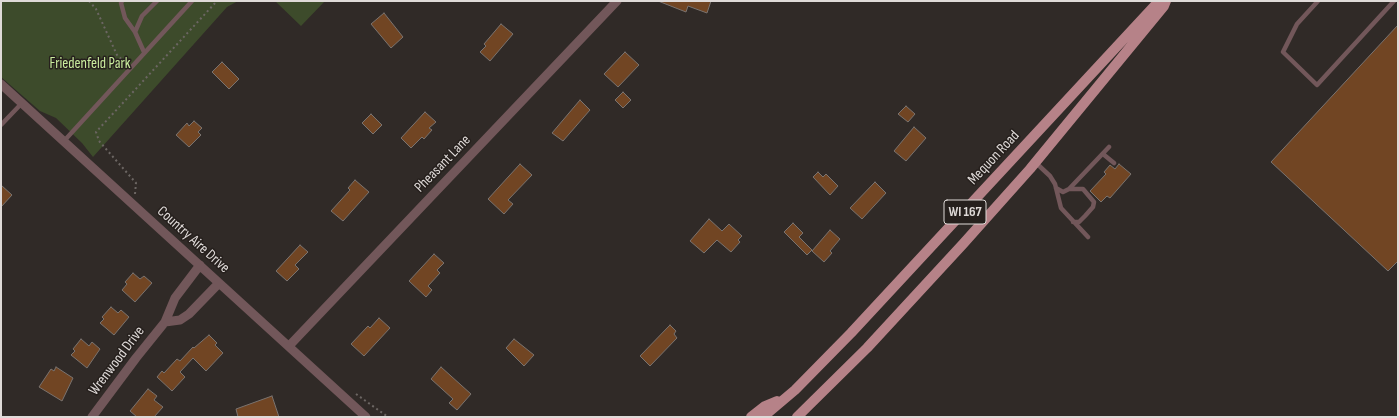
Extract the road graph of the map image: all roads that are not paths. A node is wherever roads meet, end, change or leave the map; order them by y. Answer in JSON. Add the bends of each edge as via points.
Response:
{"nodes":[{"id":1,"x":122,"y":1,"type":"edge"},
{"id":2,"x":157,"y":1,"type":"edge"},
{"id":3,"x":192,"y":1,"type":"edge"},
{"id":4,"x":617,"y":1,"type":"edge"},
{"id":5,"x":1159,"y":1,"type":"edge"},
{"id":6,"x":1166,"y":1,"type":"edge"},
{"id":7,"x":1318,"y":1,"type":"edge"},
{"id":8,"x":1394,"y":1,"type":"edge"},
{"id":9,"x":136,"y":32,"type":"junction"},
{"id":10,"x":144,"y":52,"type":"junction"},
{"id":11,"x":1,"y":84,"type":"edge"},
{"id":12,"x":22,"y":103,"type":"junction"},
{"id":13,"x":1,"y":125,"type":"edge"},
{"id":14,"x":64,"y":141,"type":"junction"},
{"id":15,"x":1109,"y":147,"type":"dead end"},
{"id":16,"x":1103,"y":154,"type":"junction"},
{"id":17,"x":1035,"y":162,"type":"junction"},
{"id":18,"x":1114,"y":163,"type":"dead end"},
{"id":19,"x":1056,"y":188,"type":"junction"},
{"id":20,"x":1069,"y":189,"type":"junction"},
{"id":21,"x":1073,"y":222,"type":"junction"},
{"id":22,"x":1088,"y":237,"type":"dead end"},
{"id":23,"x":200,"y":265,"type":"junction"},
{"id":24,"x":219,"y":283,"type":"junction"},
{"id":25,"x":165,"y":322,"type":"junction"},
{"id":26,"x":288,"y":346,"type":"junction"},
{"id":27,"x":788,"y":396,"type":"junction"},
{"id":28,"x":92,"y":417,"type":"edge"},
{"id":29,"x":366,"y":417,"type":"edge"},
{"id":30,"x":751,"y":417,"type":"edge"},
{"id":31,"x":763,"y":417,"type":"edge"},
{"id":32,"x":797,"y":417,"type":"edge"}],
"edges":[{"from":1,"to":9,"type":"lane","via":[[125,18]]},
{"from":2,"to":9,"type":"lane","via":[[142,16]]},
{"from":3,"to":10,"type":"lane"},
{"from":4,"to":26,"type":"street","name":"Pheasant Lane"},
{"from":5,"to":27,"type":"main road","name":"Mequon Road","number":"WI 167","via":[[862,322]]},
{"from":6,"to":17,"type":"main road","number":"WI 167"},
{"from":7,"to":8,"type":"lane","via":[[1297,24],[1283,52],[1317,85]]},
{"from":9,"to":10,"type":"lane"},
{"from":10,"to":14,"type":"lane"},
{"from":11,"to":12,"type":"street","name":"Country Aire Drive"},
{"from":12,"to":13,"type":"lane"},
{"from":12,"to":14,"type":"street","name":"Country Aire Drive"},
{"from":14,"to":23,"type":"street","name":"Country Aire Drive"},
{"from":15,"to":16,"type":"lane"},
{"from":16,"to":18,"type":"lane"},
{"from":16,"to":20,"type":"lane"},
{"from":17,"to":19,"type":"lane","via":[[1050,176]]},
{"from":17,"to":32,"type":"main road","number":"WI 167","via":[[925,287]]},
{"from":19,"to":20,"type":"lane","via":[[1063,192]]},
{"from":19,"to":21,"type":"lane","via":[[1061,208]]},
{"from":20,"to":21,"type":"lane","via":[[1083,189],[1094,202],[1093,207],[1079,222]]},
{"from":21,"to":22,"type":"lane"},
{"from":23,"to":24,"type":"street","name":"Country Aire Drive"},
{"from":23,"to":25,"type":"street","name":"Wrenwood Drive","via":[[175,298]]},
{"from":24,"to":25,"type":"street","name":"Wrenwood Drive","via":[[189,314],[180,320]]},
{"from":24,"to":26,"type":"street","name":"Country Aire Drive"},
{"from":25,"to":28,"type":"street","name":"Wrenwood Drive"},
{"from":26,"to":29,"type":"street","name":"Country Aire Drive"},
{"from":27,"to":30,"type":"main road","via":[[765,406]]},
{"from":27,"to":31,"type":"main road","name":"Mequon Road","number":"WI 167"}]}
